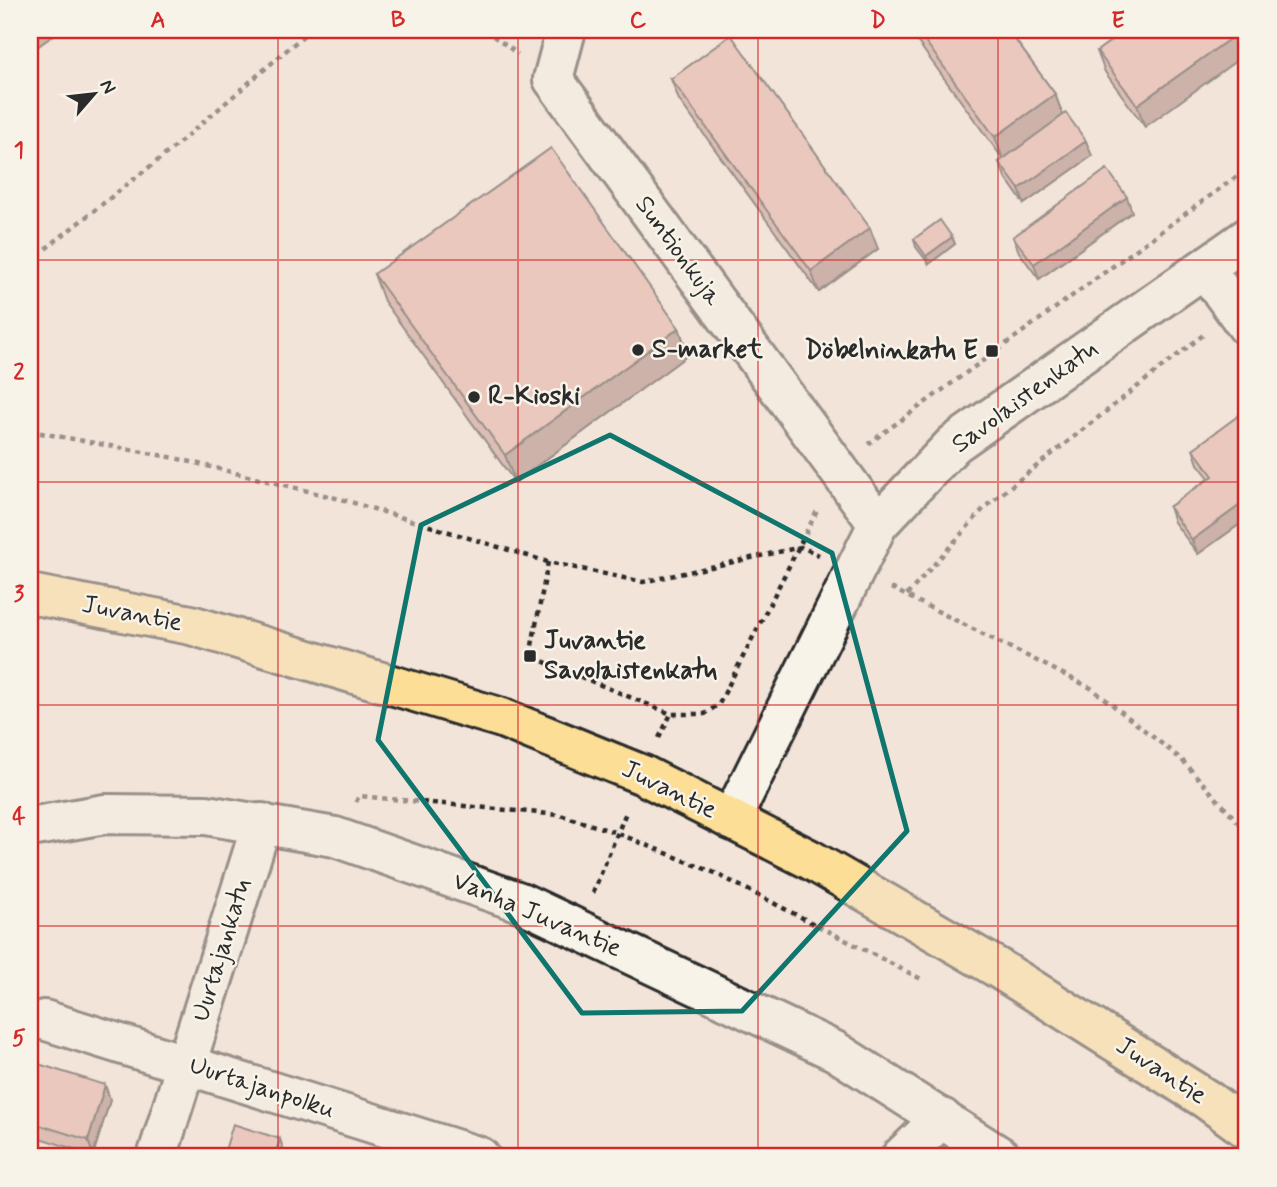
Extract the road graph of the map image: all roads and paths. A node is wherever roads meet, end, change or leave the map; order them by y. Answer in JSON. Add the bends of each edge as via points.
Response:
{"nodes":[{"id":1,"x":310,"y":30,"type":"edge"},
{"id":2,"x":566,"y":30,"type":"edge"},
{"id":3,"x":1247,"y":238,"type":"edge"},
{"id":4,"x":30,"y":261,"type":"edge"},
{"id":5,"x":1205,"y":269,"type":"junction"},
{"id":6,"x":1241,"y":318,"type":"edge"},
{"id":7,"x":30,"y":431,"type":"edge"},
{"id":8,"x":878,"y":524,"type":"junction"},
{"id":9,"x":548,"y":562,"type":"junction"},
{"id":10,"x":855,"y":572,"type":"junction"},
{"id":11,"x":30,"y":594,"type":"edge"},
{"id":12,"x":907,"y":595,"type":"junction"},
{"id":13,"x":671,"y":714,"type":"dead end"},
{"id":14,"x":731,"y":820,"type":"junction"},
{"id":15,"x":261,"y":823,"type":"junction"},
{"id":16,"x":30,"y":827,"type":"edge"},
{"id":17,"x":1247,"y":832,"type":"edge"},
{"id":18,"x":617,"y":833,"type":"junction"},
{"id":19,"x":335,"y":838,"type":"junction"},
{"id":20,"x":602,"y":870,"type":"dead end"},
{"id":21,"x":923,"y":980,"type":"dead end"},
{"id":22,"x":44,"y":1020,"type":"dead end"},
{"id":23,"x":186,"y":1064,"type":"junction"},
{"id":24,"x":942,"y":1118,"type":"junction"},
{"id":25,"x":1247,"y":1129,"type":"edge"},
{"id":26,"x":157,"y":1157,"type":"edge"},
{"id":27,"x":480,"y":1157,"type":"edge"},
{"id":28,"x":901,"y":1157,"type":"edge"},
{"id":29,"x":1001,"y":1157,"type":"edge"}],
"edges":[{"from":1,"to":4,"type":"path","via":[[172,150]]},
{"from":2,"to":8,"type":"street","name":"Suntionkuja","via":[[553,79]]},
{"from":3,"to":5,"type":"street","name":"Savolaistenkatu"},
{"from":5,"to":6,"type":"street"},
{"from":5,"to":8,"type":"street","name":"Savolaistenkatu","via":[[954,444]]},
{"from":6,"to":12,"type":"path","via":[[986,506]]},
{"from":7,"to":9,"type":"path","via":[[175,458],[344,500]]},
{"from":8,"to":10,"type":"street","name":"Savolaistenkatu"},
{"from":9,"to":10,"type":"path","via":[[643,582],[801,547]]},
{"from":9,"to":13,"type":"path","via":[[530,656]]},
{"from":10,"to":12,"type":"path"},
{"from":10,"to":14,"type":"street","name":"Savolaistenkatu"},
{"from":11,"to":14,"type":"main road","name":"Juvantie","via":[[191,625],[502,718],[643,775]]},
{"from":12,"to":17,"type":"path","via":[[1091,688],[1181,759]]},
{"from":14,"to":25,"type":"main road","name":"Juvantie","via":[[811,860],[996,967]]},
{"from":15,"to":16,"type":"street","name":"Vanha Juvantie","via":[[206,815],[105,814]]},
{"from":15,"to":19,"type":"street","name":"Vanha Juvantie"},
{"from":15,"to":23,"type":"street","name":"Uurtajankatu"},
{"from":18,"to":19,"type":"path","via":[[560,815],[359,796]]},
{"from":18,"to":20,"type":"path"},
{"from":18,"to":21,"type":"path","via":[[715,873]]},
{"from":19,"to":24,"type":"street","name":"Vanha Juvantie","via":[[520,902],[835,1051]]},
{"from":22,"to":23,"type":"street","name":"Uurtajanpolku"},
{"from":23,"to":26,"type":"street","name":"Uurtajankatu"},
{"from":23,"to":27,"type":"street","name":"Uurtajanpolku"},
{"from":24,"to":28,"type":"street"},
{"from":24,"to":29,"type":"street","name":"Vanha Juvantie"}]}
